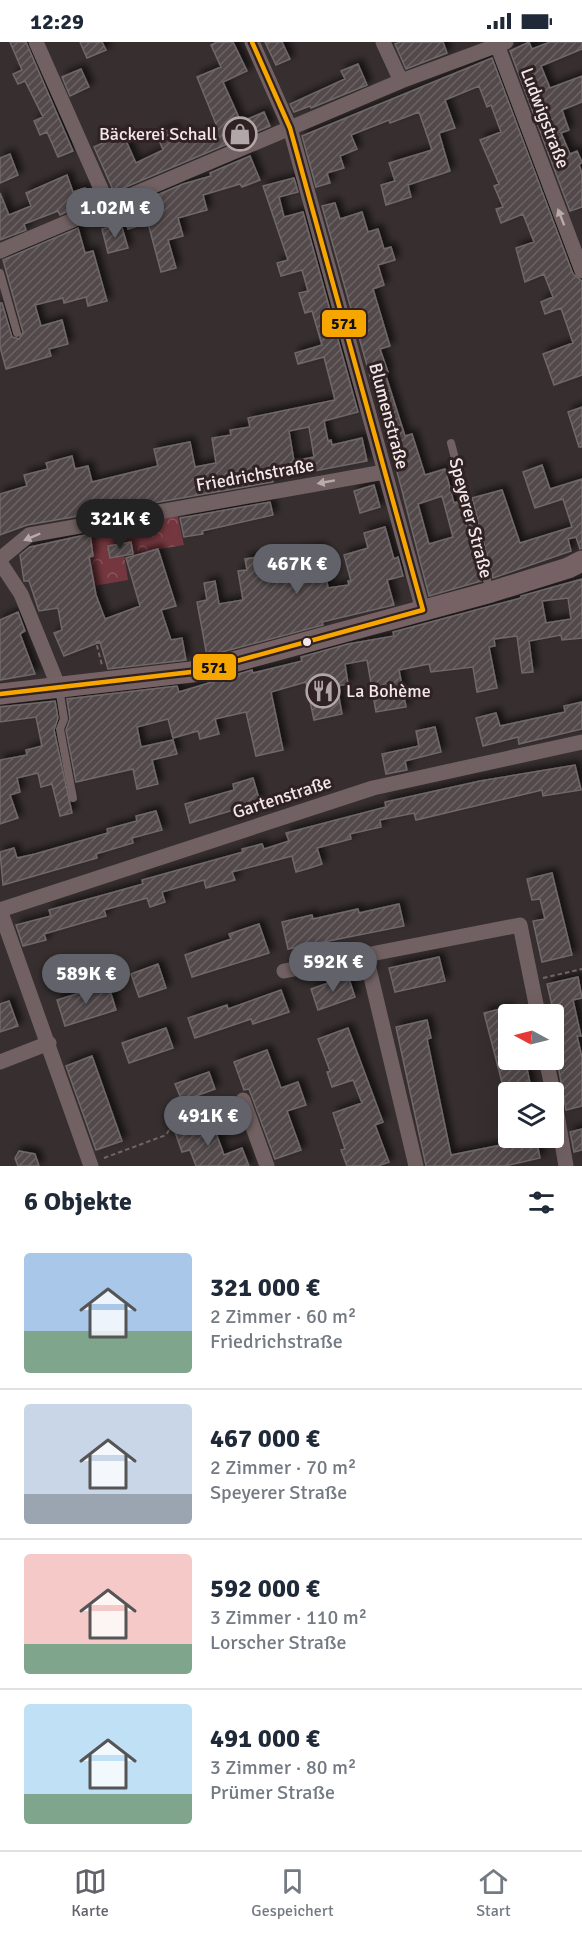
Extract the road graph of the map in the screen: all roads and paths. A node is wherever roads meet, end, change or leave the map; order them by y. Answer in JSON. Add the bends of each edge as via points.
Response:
{"nodes":[{"id":1,"x":36,"y":42,"type":"edge"},
{"id":2,"x":252,"y":42,"type":"edge"},
{"id":3,"x":383,"y":42,"type":"edge"},
{"id":4,"x":500,"y":43,"type":"edge"},
{"id":5,"x":400,"y":81,"type":"junction"},
{"id":6,"x":290,"y":128,"type":"junction"},
{"id":7,"x":109,"y":207,"type":"junction"},
{"id":8,"x":0,"y":251,"type":"edge"},
{"id":9,"x":582,"y":272,"type":"edge"},
{"id":10,"x":0,"y":273,"type":"edge"},
{"id":11,"x":17,"y":333,"type":"dead end"},
{"id":12,"x":451,"y":443,"type":"dead end"},
{"id":13,"x":384,"y":472,"type":"junction"},
{"id":14,"x":0,"y":560,"type":"edge"},
{"id":15,"x":582,"y":561,"type":"edge"},
{"id":16,"x":491,"y":592,"type":"junction"},
{"id":17,"x":423,"y":610,"type":"junction"},
{"id":18,"x":100,"y":641,"type":"dead end"},
{"id":19,"x":98,"y":648,"type":"dead end"},
{"id":20,"x":59,"y":688,"type":"junction"},
{"id":21,"x":0,"y":694,"type":"edge"},
{"id":22,"x":582,"y":742,"type":"edge"},
{"id":23,"x":73,"y":798,"type":"dead end"},
{"id":24,"x":0,"y":910,"type":"edge"},
{"id":25,"x":366,"y":956,"type":"junction"},
{"id":26,"x":582,"y":969,"type":"edge"},
{"id":27,"x":284,"y":971,"type":"dead end"},
{"id":28,"x":532,"y":980,"type":"junction"},
{"id":29,"x":536,"y":1004,"type":"edge"},
{"id":30,"x":49,"y":1043,"type":"junction"},
{"id":31,"x":0,"y":1062,"type":"edge"},
{"id":32,"x":243,"y":1100,"type":"joint"},
{"id":33,"x":563,"y":1148,"type":"edge"},
{"id":34,"x":91,"y":1165,"type":"edge"},
{"id":35,"x":267,"y":1166,"type":"edge"},
{"id":36,"x":416,"y":1166,"type":"edge"},
{"id":37,"x":566,"y":1166,"type":"edge"}],
"edges":[{"from":1,"to":7,"type":"street"},
{"from":2,"to":6,"type":"street","name":"Blumenstraße"},
{"from":3,"to":5,"type":"street"},
{"from":4,"to":5,"type":"street"},
{"from":9,"to":4,"type":"street","name":"Ludwigstraße","one_way":true},
{"from":5,"to":6,"type":"street"},
{"from":6,"to":7,"type":"street"},
{"from":6,"to":13,"type":"street","name":"Blumenstraße"},
{"from":7,"to":8,"type":"street"},
{"from":10,"to":11,"type":"lane"},
{"from":12,"to":16,"type":"lane","name":"Speyerer Straße"},
{"from":13,"to":14,"type":"street","name":"Friedrichstraße","one_way":true,"via":[[30,535]]},
{"from":13,"to":17,"type":"street","name":"Blumenstraße"},
{"from":14,"to":20,"type":"street","via":[[21,594]]},
{"from":15,"to":16,"type":"main road","name":"Speyerer Straße"},
{"from":16,"to":17,"type":"main road","name":"Speyerer Straße"},
{"from":17,"to":20,"type":"main road","name":"Speyerer Straße","via":[[200,671]]},
{"from":18,"to":19,"type":"path","via":[[96,642]]},
{"from":20,"to":21,"type":"main road","name":"Speyerer Straße"},
{"from":20,"to":23,"type":"lane","via":[[64,719],[60,729]]},
{"from":22,"to":24,"type":"street","name":"Gartenstraße","via":[[373,788]]},
{"from":24,"to":30,"type":"street"},
{"from":25,"to":27,"type":"street"},
{"from":25,"to":28,"type":"street","via":[[520,925]]},
{"from":25,"to":36,"type":"street"},
{"from":26,"to":28,"type":"path"},
{"from":28,"to":29,"type":"street"},
{"from":30,"to":31,"type":"street"},
{"from":30,"to":34,"type":"street"},
{"from":32,"to":34,"type":"path","via":[[172,1125],[166,1135]]},
{"from":32,"to":35,"type":"street"},
{"from":33,"to":37,"type":"street"}]}
